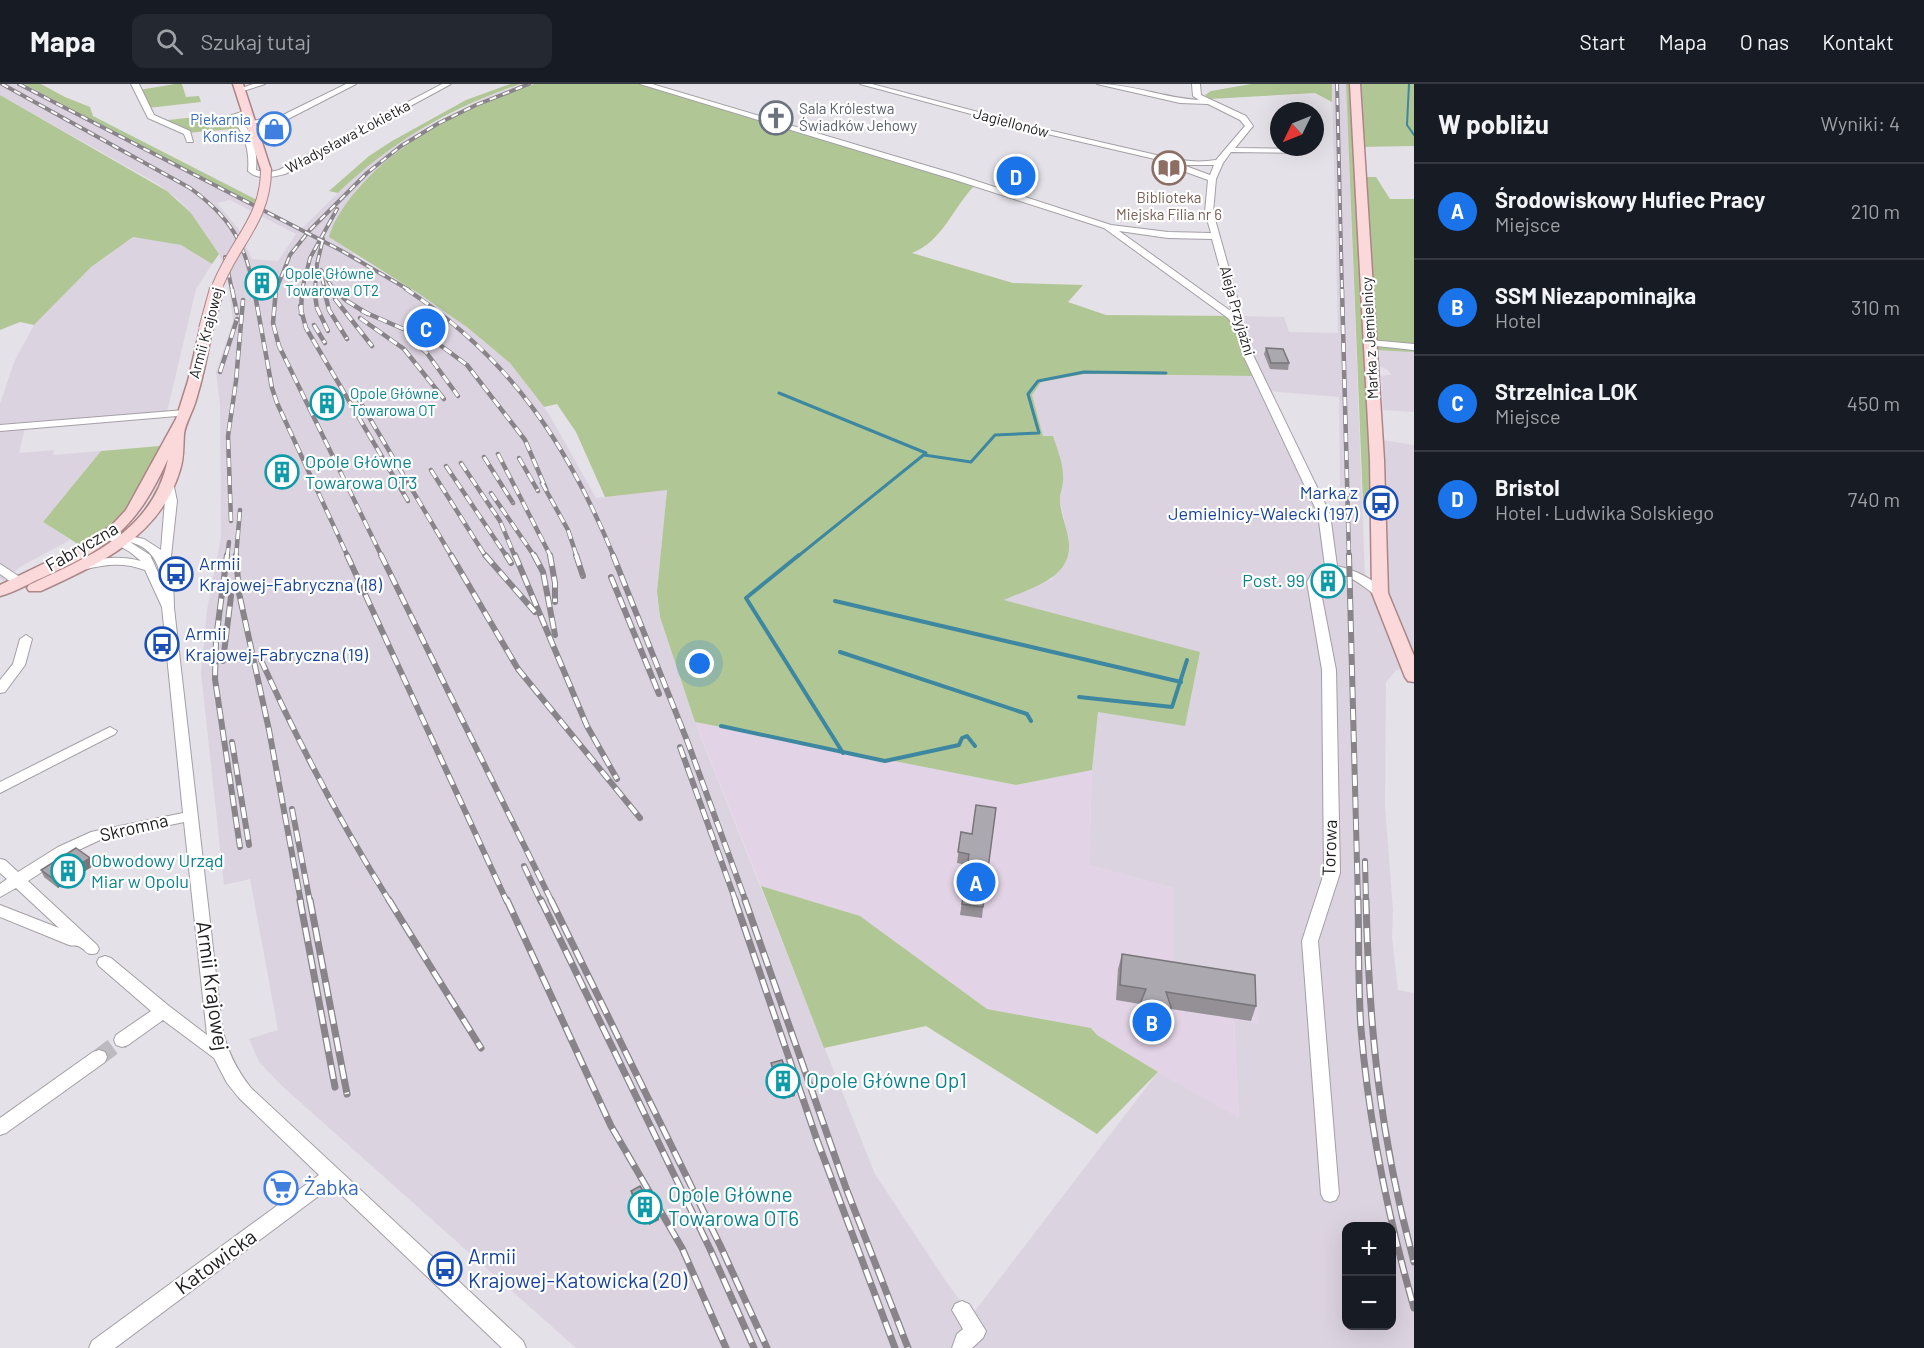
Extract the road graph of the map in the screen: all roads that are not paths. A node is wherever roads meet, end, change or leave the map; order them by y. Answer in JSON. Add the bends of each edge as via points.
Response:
{"nodes":[{"id":1,"x":135,"y":84,"type":"edge"},
{"id":2,"x":261,"y":84,"type":"edge"},
{"id":3,"x":351,"y":84,"type":"edge"},
{"id":4,"x":447,"y":84,"type":"edge"},
{"id":5,"x":644,"y":84,"type":"edge"},
{"id":6,"x":864,"y":84,"type":"edge"},
{"id":7,"x":1101,"y":84,"type":"edge"},
{"id":8,"x":1196,"y":84,"type":"edge"},
{"id":9,"x":1355,"y":84,"type":"edge"},
{"id":10,"x":239,"y":87,"type":"edge"},
{"id":11,"x":1207,"y":102,"type":"junction"},
{"id":12,"x":249,"y":117,"type":"junction"},
{"id":13,"x":190,"y":140,"type":"dead end"},
{"id":14,"x":1231,"y":150,"type":"junction"},
{"id":15,"x":1270,"y":151,"type":"edge"},
{"id":16,"x":1160,"y":158,"type":"junction"},
{"id":17,"x":1219,"y":162,"type":"junction"},
{"id":18,"x":1212,"y":179,"type":"junction"},
{"id":19,"x":1107,"y":226,"type":"junction"},
{"id":20,"x":1215,"y":236,"type":"junction"},
{"id":21,"x":1241,"y":329,"type":"junction"},
{"id":22,"x":1370,"y":343,"type":"junction"},
{"id":23,"x":1414,"y":347,"type":"edge"},
{"id":24,"x":184,"y":413,"type":"junction"},
{"id":25,"x":0,"y":428,"type":"edge"},
{"id":26,"x":177,"y":434,"type":"junction"},
{"id":27,"x":168,"y":487,"type":"junction"},
{"id":28,"x":119,"y":538,"type":"junction"},
{"id":29,"x":166,"y":563,"type":"junction"},
{"id":30,"x":0,"y":568,"type":"edge"},
{"id":31,"x":76,"y":568,"type":"junction"},
{"id":32,"x":150,"y":568,"type":"junction"},
{"id":33,"x":1330,"y":568,"type":"junction"},
{"id":34,"x":19,"y":582,"type":"junction"},
{"id":35,"x":0,"y":591,"type":"edge"},
{"id":36,"x":1380,"y":593,"type":"junction"},
{"id":37,"x":0,"y":604,"type":"edge"},
{"id":38,"x":168,"y":608,"type":"junction"},
{"id":39,"x":26,"y":639,"type":"dead end"},
{"id":40,"x":1414,"y":677,"type":"edge"},
{"id":41,"x":0,"y":688,"type":"edge"},
{"id":42,"x":110,"y":731,"type":"dead end"},
{"id":43,"x":0,"y":788,"type":"edge"},
{"id":44,"x":191,"y":816,"type":"junction"},
{"id":45,"x":0,"y":864,"type":"edge"},
{"id":46,"x":17,"y":882,"type":"junction"},
{"id":47,"x":0,"y":891,"type":"edge"},
{"id":48,"x":0,"y":911,"type":"edge"},
{"id":49,"x":105,"y":962,"type":"dead end"},
{"id":50,"x":163,"y":1011,"type":"junction"},
{"id":51,"x":122,"y":1040,"type":"tunnel mouth"},
{"id":52,"x":219,"y":1053,"type":"junction"},
{"id":53,"x":99,"y":1057,"type":"tunnel mouth"},
{"id":54,"x":0,"y":1128,"type":"edge"},
{"id":55,"x":333,"y":1175,"type":"junction"},
{"id":56,"x":1330,"y":1194,"type":"dead end"},
{"id":57,"x":962,"y":1310,"type":"dead end"},
{"id":58,"x":99,"y":1348,"type":"edge"},
{"id":59,"x":516,"y":1348,"type":"edge"},
{"id":60,"x":962,"y":1348,"type":"edge"}],
"edges":[{"from":1,"to":13,"type":"street","via":[[151,116],[188,133]]},
{"from":2,"to":10,"type":"street"},
{"from":3,"to":12,"type":"street","via":[[290,115]]},
{"from":4,"to":12,"type":"street","name":"Władysława Łokietka","via":[[271,175],[252,171],[254,159],[241,123],[233,116]]},
{"from":5,"to":19,"type":"street"},
{"from":6,"to":16,"type":"street","name":"Jagiellonów"},
{"from":7,"to":11,"type":"street","via":[[1171,99]]},
{"from":8,"to":11,"type":"street","via":[[1197,96]]},
{"from":9,"to":22,"type":"main road","name":"Marka z Jemielnicy"},
{"from":10,"to":12,"type":"main road"},
{"from":11,"to":14,"type":"street","name":"Aleja Przyjaźni","via":[[1249,124]]},
{"from":12,"to":24,"type":"main road","name":"Armii Krajowej","bridge":true,"via":[[266,170],[261,209],[222,276]]},
{"from":14,"to":15,"type":"street"},
{"from":14,"to":17,"type":"street","name":"Aleja Przyjaźni"},
{"from":16,"to":17,"type":"street","name":"Jagiellonów","via":[[1196,164]]},
{"from":16,"to":18,"type":"street","name":"Jagiellonów"},
{"from":17,"to":18,"type":"street","name":"Aleja Przyjaźni"},
{"from":18,"to":20,"type":"street","name":"Aleja Przyjaźni","via":[[1209,213]]},
{"from":19,"to":20,"type":"street","via":[[1167,235]]},
{"from":19,"to":21,"type":"street","via":[[1231,316]]},
{"from":20,"to":21,"type":"street","name":"Aleja Przyjaźni"},
{"from":21,"to":33,"type":"street","name":"Aleja Przyjaźni","via":[[1248,355],[1324,514]]},
{"from":22,"to":23,"type":"street"},
{"from":22,"to":36,"type":"main road","name":"Marka z Jemielnicy"},
{"from":24,"to":25,"type":"street"},
{"from":24,"to":26,"type":"main road","name":"Armii Krajowej"},
{"from":26,"to":27,"type":"main road","name":"Fabryczna","via":[[178,447]]},
{"from":26,"to":28,"type":"main road","name":"Fabryczna"},
{"from":27,"to":28,"type":"main road","name":"Fabryczna","via":[[153,514]]},
{"from":27,"to":29,"type":"street","name":"Armii Krajowej","via":[[171,501]]},
{"from":28,"to":29,"type":"street","via":[[149,545]]},
{"from":28,"to":31,"type":"main road","name":"Fabryczna"},
{"from":28,"to":32,"type":"street","name":"Armii Krajowej","via":[[146,558]]},
{"from":28,"to":34,"type":"main road","name":"Fabryczna","via":[[84,550]]},
{"from":29,"to":38,"type":"street","name":"Armii Krajowej"},
{"from":30,"to":34,"type":"street"},
{"from":31,"to":32,"type":"street","via":[[116,559]]},
{"from":31,"to":37,"type":"main road","name":"Fabryczna"},
{"from":32,"to":38,"type":"street","name":"Armii Krajowej"},
{"from":33,"to":36,"type":"street","via":[[1365,582]]},
{"from":33,"to":56,"type":"street","name":"Torowa","via":[[1314,575],[1313,591],[1329,670],[1332,873],[1310,941]]},
{"from":34,"to":35,"type":"main road","name":"Fabryczna"},
{"from":36,"to":40,"type":"main road"},
{"from":38,"to":44,"type":"street","name":"Armii Krajowej"},
{"from":39,"to":41,"type":"street","via":[[19,664]]},
{"from":42,"to":43,"type":"street"},
{"from":44,"to":46,"type":"street","name":"Skromna","via":[[96,836],[63,851]]},
{"from":44,"to":52,"type":"street","name":"Armii Krajowej"},
{"from":45,"to":46,"type":"street"},
{"from":46,"to":47,"type":"street","name":"Skromna"},
{"from":46,"to":48,"type":"street","via":[[88,947]]},
{"from":49,"to":50,"type":"street"},
{"from":50,"to":51,"type":"street"},
{"from":50,"to":52,"type":"street"},
{"from":52,"to":55,"type":"street","name":"Armii Krajowej","via":[[245,1093]]},
{"from":53,"to":54,"type":"street"},
{"from":55,"to":58,"type":"street","name":"Katowicka"},
{"from":55,"to":59,"type":"street","name":"Armii Krajowej"},
{"from":57,"to":60,"type":"street","via":[[976,1331]]}]}
